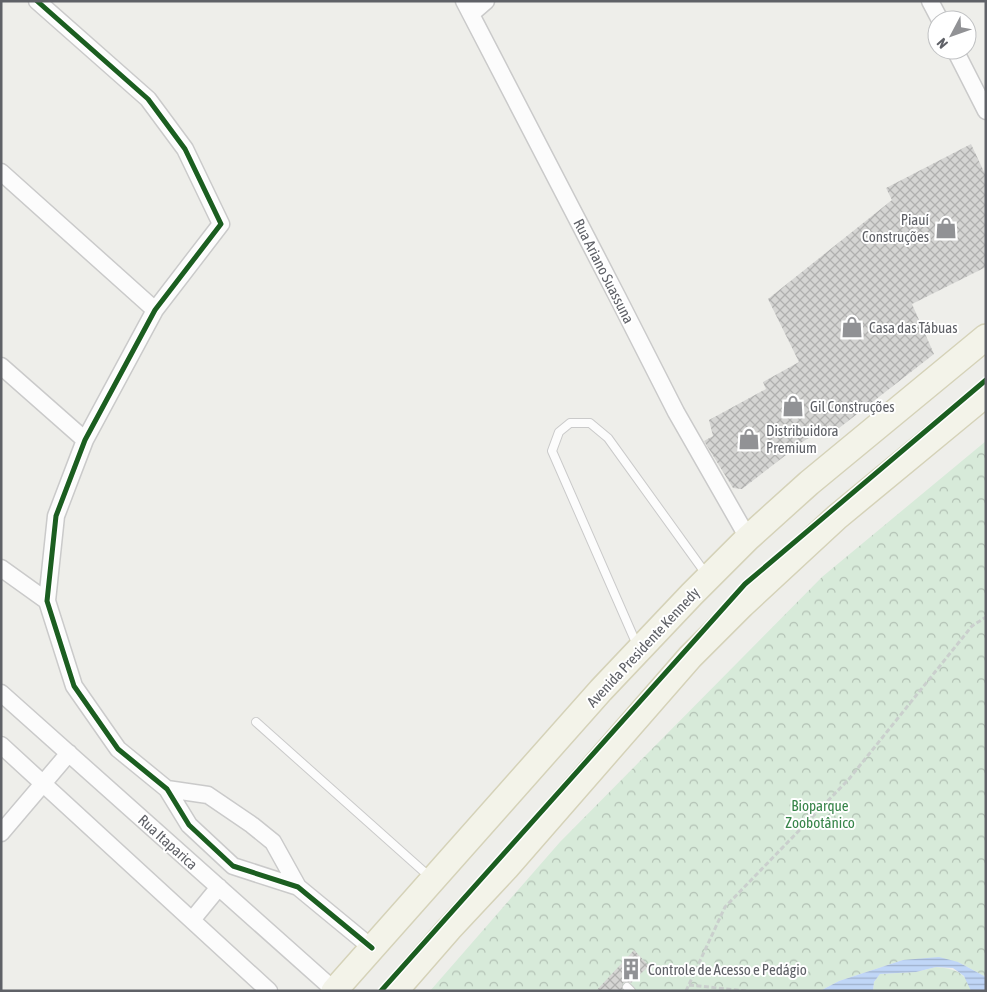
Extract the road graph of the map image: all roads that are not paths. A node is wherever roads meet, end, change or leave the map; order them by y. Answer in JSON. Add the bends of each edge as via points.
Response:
{"nodes":[{"id":1,"x":37,"y":1,"type":"edge"},
{"id":2,"x":486,"y":1,"type":"edge"},
{"id":3,"x":467,"y":7,"type":"edge"},
{"id":4,"x":960,"y":60,"type":"edge"},
{"id":5,"x":986,"y":111,"type":"edge"},
{"id":6,"x":1,"y":172,"type":"edge"},
{"id":7,"x":155,"y":310,"type":"junction"},
{"id":8,"x":986,"y":337,"type":"edge"},
{"id":9,"x":1,"y":366,"type":"edge"},
{"id":10,"x":986,"y":394,"type":"edge"},
{"id":11,"x":85,"y":440,"type":"junction"},
{"id":12,"x":748,"y":538,"type":"junction"},
{"id":13,"x":1,"y":568,"type":"edge"},
{"id":14,"x":708,"y":578,"type":"junction"},
{"id":15,"x":47,"y":600,"type":"junction"},
{"id":16,"x":639,"y":650,"type":"junction"},
{"id":17,"x":1,"y":693,"type":"edge"},
{"id":18,"x":256,"y":722,"type":"dead end"},
{"id":19,"x":1,"y":745,"type":"edge"},
{"id":20,"x":69,"y":753,"type":"junction"},
{"id":21,"x":43,"y":784,"type":"junction"},
{"id":22,"x":167,"y":789,"type":"junction"},
{"id":23,"x":1,"y":833,"type":"edge"},
{"id":24,"x":433,"y":879,"type":"junction"},
{"id":25,"x":219,"y":887,"type":"junction"},
{"id":26,"x":298,"y":887,"type":"junction"},
{"id":27,"x":192,"y":920,"type":"junction"},
{"id":28,"x":372,"y":948,"type":"junction"},
{"id":29,"x":334,"y":990,"type":"edge"},
{"id":30,"x":269,"y":991,"type":"edge"},
{"id":31,"x":395,"y":991,"type":"edge"}],
"edges":[{"from":1,"to":7,"type":"street","via":[[148,99],[185,149],[221,224]]},
{"from":2,"to":3,"type":"street"},
{"from":3,"to":12,"type":"street","name":"Rua Ariano Suassuna","via":[[676,412]]},
{"from":4,"to":5,"type":"street"},
{"from":6,"to":7,"type":"street"},
{"from":7,"to":11,"type":"street"},
{"from":8,"to":12,"type":"main road","name":"Avenida Presidente Kennedy","via":[[809,483]]},
{"from":9,"to":11,"type":"street"},
{"from":10,"to":31,"type":"main road","via":[[837,517],[690,657]]},
{"from":11,"to":15,"type":"street","via":[[56,516]]},
{"from":12,"to":14,"type":"main road","name":"Avenida Presidente Kennedy"},
{"from":13,"to":15,"type":"street"},
{"from":14,"to":16,"type":"main road","name":"Avenida Presidente Kennedy"},
{"from":14,"to":16,"type":"lane","via":[[608,438],[590,423],[570,423],[559,432],[552,451]]},
{"from":15,"to":22,"type":"street","via":[[74,686],[118,749]]},
{"from":16,"to":24,"type":"main road","name":"Avenida Presidente Kennedy"},
{"from":17,"to":20,"type":"street","name":"Rua Itaparica"},
{"from":18,"to":24,"type":"lane"},
{"from":19,"to":21,"type":"street"},
{"from":20,"to":21,"type":"street"},
{"from":20,"to":25,"type":"street","name":"Rua Itaparica"},
{"from":21,"to":23,"type":"street"},
{"from":21,"to":27,"type":"street"},
{"from":22,"to":26,"type":"street","via":[[188,825],[233,866]]},
{"from":22,"to":26,"type":"street","via":[[208,795],[252,825],[273,842]]},
{"from":24,"to":28,"type":"main road","name":"Avenida Presidente Kennedy"},
{"from":25,"to":27,"type":"street"},
{"from":25,"to":29,"type":"street","name":"Rua Itaparica"},
{"from":26,"to":28,"type":"street"},
{"from":27,"to":30,"type":"street"},
{"from":28,"to":29,"type":"main road","name":"Avenida Presidente Kennedy"}]}
